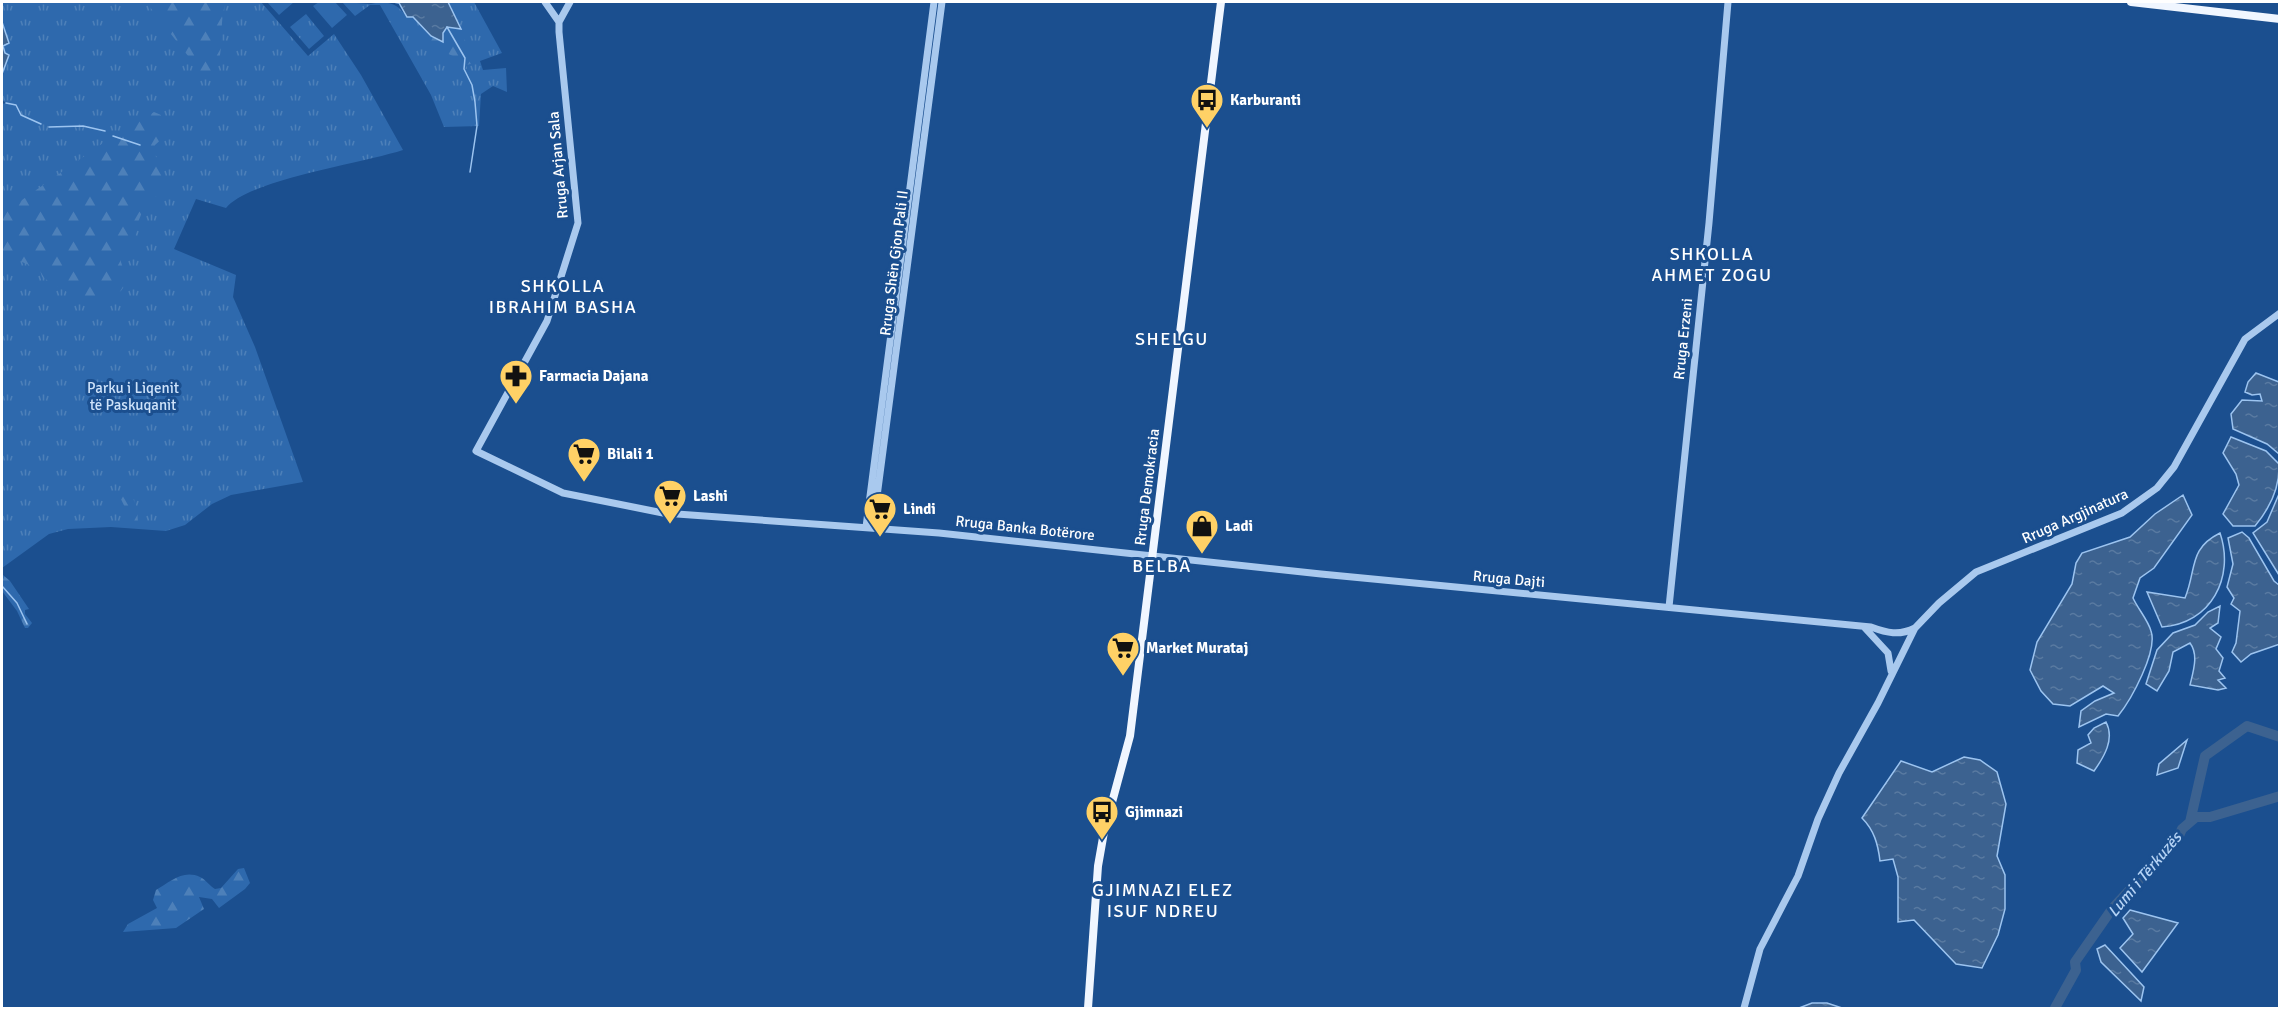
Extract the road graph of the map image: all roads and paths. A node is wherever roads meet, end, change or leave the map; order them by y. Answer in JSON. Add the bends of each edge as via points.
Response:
{"nodes":[{"id":1,"x":546,"y":2,"type":"edge"},
{"id":2,"x":570,"y":2,"type":"edge"},
{"id":3,"x":933,"y":2,"type":"edge"},
{"id":4,"x":942,"y":2,"type":"edge"},
{"id":5,"x":1221,"y":2,"type":"edge"},
{"id":6,"x":1728,"y":2,"type":"edge"},
{"id":7,"x":2131,"y":2,"type":"edge"},
{"id":8,"x":564,"y":12,"type":"junction"},
{"id":9,"x":2280,"y":19,"type":"edge"},
{"id":10,"x":559,"y":22,"type":"junction"},
{"id":11,"x":2280,"y":313,"type":"edge"},
{"id":12,"x":476,"y":451,"type":"joint"},
{"id":13,"x":870,"y":527,"type":"junction"},
{"id":14,"x":1152,"y":555,"type":"junction"},
{"id":15,"x":1669,"y":607,"type":"junction"},
{"id":16,"x":1863,"y":626,"type":"junction"},
{"id":17,"x":1915,"y":628,"type":"junction"},
{"id":18,"x":1895,"y":634,"type":"junction"},
{"id":19,"x":1904,"y":649,"type":"junction"},
{"id":20,"x":1886,"y":650,"type":"junction"},
{"id":21,"x":1891,"y":674,"type":"junction"},
{"id":22,"x":1088,"y":1008,"type":"edge"},
{"id":23,"x":1744,"y":1008,"type":"edge"}],
"edges":[{"from":1,"to":8,"type":"street"},
{"from":1,"to":10,"type":"street"},
{"from":2,"to":8,"type":"street"},
{"from":3,"to":13,"type":"street","name":"Rruga Shën Gjon Pali II"},
{"from":4,"to":13,"type":"street","name":"Rruga Shën Gjon Pali II"},
{"from":5,"to":14,"type":"main road","name":"Rruga Demokracia"},
{"from":6,"to":15,"type":"street","name":"Rruga Erzeni"},
{"from":7,"to":9,"type":"main road"},
{"from":8,"to":10,"type":"street"},
{"from":10,"to":12,"type":"street","name":"Rruga Arjan Sala","via":[[578,223],[547,321]]},
{"from":11,"to":17,"type":"street","name":"Rruga Argjinatura","via":[[2245,339],[2174,467],[2157,488],[2122,513],[1976,572]]},
{"from":12,"to":13,"type":"street","name":"Rruga Banka Botërore","via":[[563,493],[644,510]]},
{"from":13,"to":14,"type":"street","name":"Rruga Banka Botërore"},
{"from":14,"to":15,"type":"street","name":"Rruga Dajti"},
{"from":14,"to":22,"type":"main road","name":"Rruga Demokracia","via":[[1131,736],[1098,867]]},
{"from":15,"to":16,"type":"street","name":"Rruga Dajti"},
{"from":16,"to":18,"type":"street","name":"Rruga Dajti"},
{"from":16,"to":20,"type":"street"},
{"from":17,"to":18,"type":"street"},
{"from":17,"to":19,"type":"street"},
{"from":18,"to":19,"type":"street","via":[[1904,639]]},
{"from":18,"to":20,"type":"street","via":[[1886,637]]},
{"from":19,"to":20,"type":"street","via":[[1895,655]]},
{"from":19,"to":21,"type":"street"},
{"from":20,"to":21,"type":"street"},
{"from":21,"to":23,"type":"street","via":[[1839,773],[1798,876],[1767,933]]}]}
